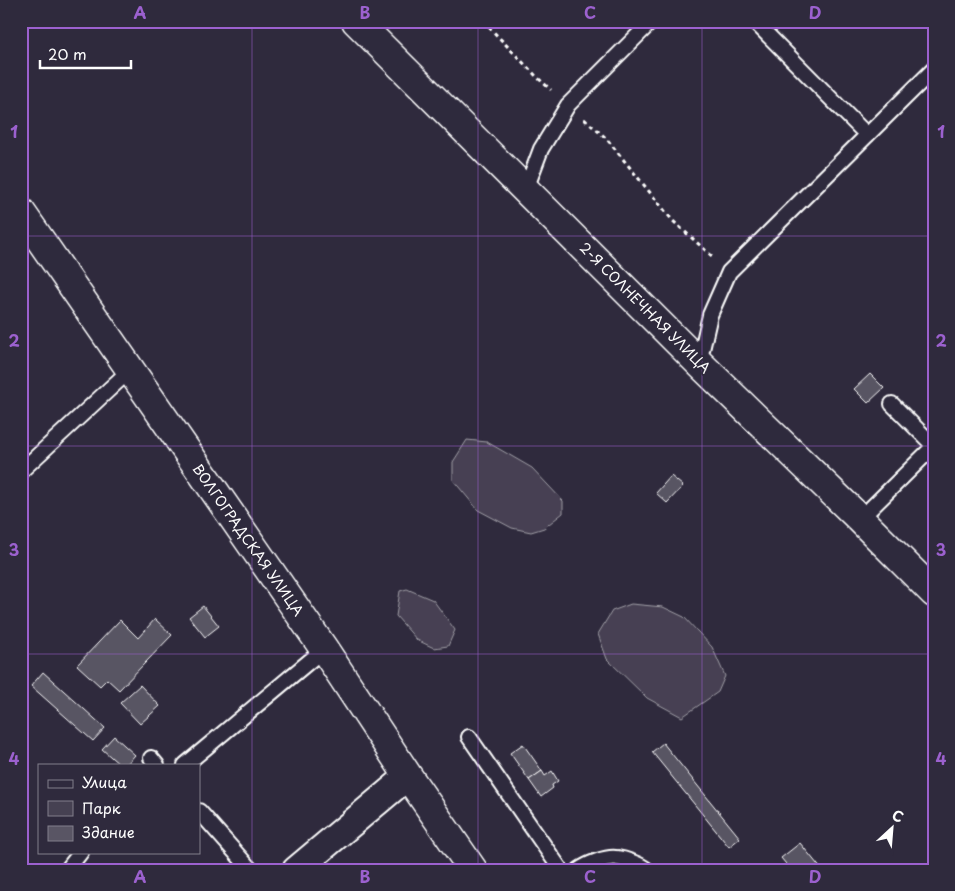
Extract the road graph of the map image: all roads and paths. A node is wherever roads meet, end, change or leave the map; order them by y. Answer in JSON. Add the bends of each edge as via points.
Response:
{"nodes":[{"id":1,"x":356,"y":21,"type":"edge"},
{"id":2,"x":483,"y":21,"type":"edge"},
{"id":3,"x":754,"y":21,"type":"edge"},
{"id":4,"x":645,"y":23,"type":"edge"},
{"id":5,"x":934,"y":69,"type":"edge"},
{"id":6,"x":568,"y":104,"type":"junction"},
{"id":7,"x":867,"y":135,"type":"junction"},
{"id":8,"x":526,"y":189,"type":"junction"},
{"id":9,"x":22,"y":214,"type":"edge"},
{"id":10,"x":729,"y":272,"type":"junction"},
{"id":11,"x":699,"y":362,"type":"junction"},
{"id":12,"x":130,"y":370,"type":"junction"},
{"id":13,"x":892,"y":404,"type":"dead end"},
{"id":14,"x":934,"y":446,"type":"edge"},
{"id":15,"x":21,"y":471,"type":"edge"},
{"id":16,"x":860,"y":519,"type":"junction"},
{"id":17,"x":934,"y":593,"type":"edge"},
{"id":18,"x":324,"y":649,"type":"junction"},
{"id":19,"x":469,"y":738,"type":"dead end"},
{"id":20,"x":186,"y":764,"type":"edge"},
{"id":21,"x":408,"y":776,"type":"junction"},
{"id":22,"x":200,"y":813,"type":"edge"},
{"id":23,"x":79,"y":854,"type":"edge"},
{"id":24,"x":67,"y":870,"type":"edge"},
{"id":25,"x":251,"y":870,"type":"edge"},
{"id":26,"x":296,"y":870,"type":"edge"},
{"id":27,"x":472,"y":870,"type":"edge"},
{"id":28,"x":560,"y":870,"type":"edge"},
{"id":29,"x":579,"y":870,"type":"edge"},
{"id":30,"x":647,"y":870,"type":"edge"}],
"edges":[{"from":1,"to":8,"type":"main road","name":"2-Я СОЛНЕЧНАЯ УЛИЦА"},
{"from":2,"to":6,"type":"path"},
{"from":3,"to":7,"type":"lane"},
{"from":4,"to":6,"type":"lane"},
{"from":5,"to":7,"type":"lane"},
{"from":6,"to":8,"type":"lane","via":[[541,149]]},
{"from":6,"to":10,"type":"path","via":[[606,138],[673,220]]},
{"from":7,"to":10,"type":"lane"},
{"from":8,"to":11,"type":"main road","name":"2-Я СОЛНЕЧНАЯ УЛИЦА"},
{"from":9,"to":12,"type":"main road","name":"ВОЛГОГРАДСКАЯ УЛИЦА"},
{"from":10,"to":11,"type":"lane","via":[[710,315]]},
{"from":11,"to":16,"type":"main road","name":"2-Я СОЛНЕЧНАЯ УЛИЦА"},
{"from":12,"to":15,"type":"lane"},
{"from":12,"to":18,"type":"main road","name":"ВОЛГОГРАДСКАЯ УЛИЦА"},
{"from":13,"to":14,"type":"lane"},
{"from":14,"to":16,"type":"lane"},
{"from":16,"to":17,"type":"main road","name":"2-Я СОЛНЕЧНАЯ УЛИЦА"},
{"from":18,"to":20,"type":"lane"},
{"from":18,"to":21,"type":"main road","name":"ВОЛГОГРАДСКАЯ УЛИЦА"},
{"from":19,"to":28,"type":"lane"},
{"from":21,"to":26,"type":"street"},
{"from":21,"to":27,"type":"main road","name":"ВОЛГОГРАДСКАЯ УЛИЦА"},
{"from":22,"to":25,"type":"lane"},
{"from":23,"to":24,"type":"lane"},
{"from":29,"to":30,"type":"lane","via":[[588,864],[615,857]]}]}
